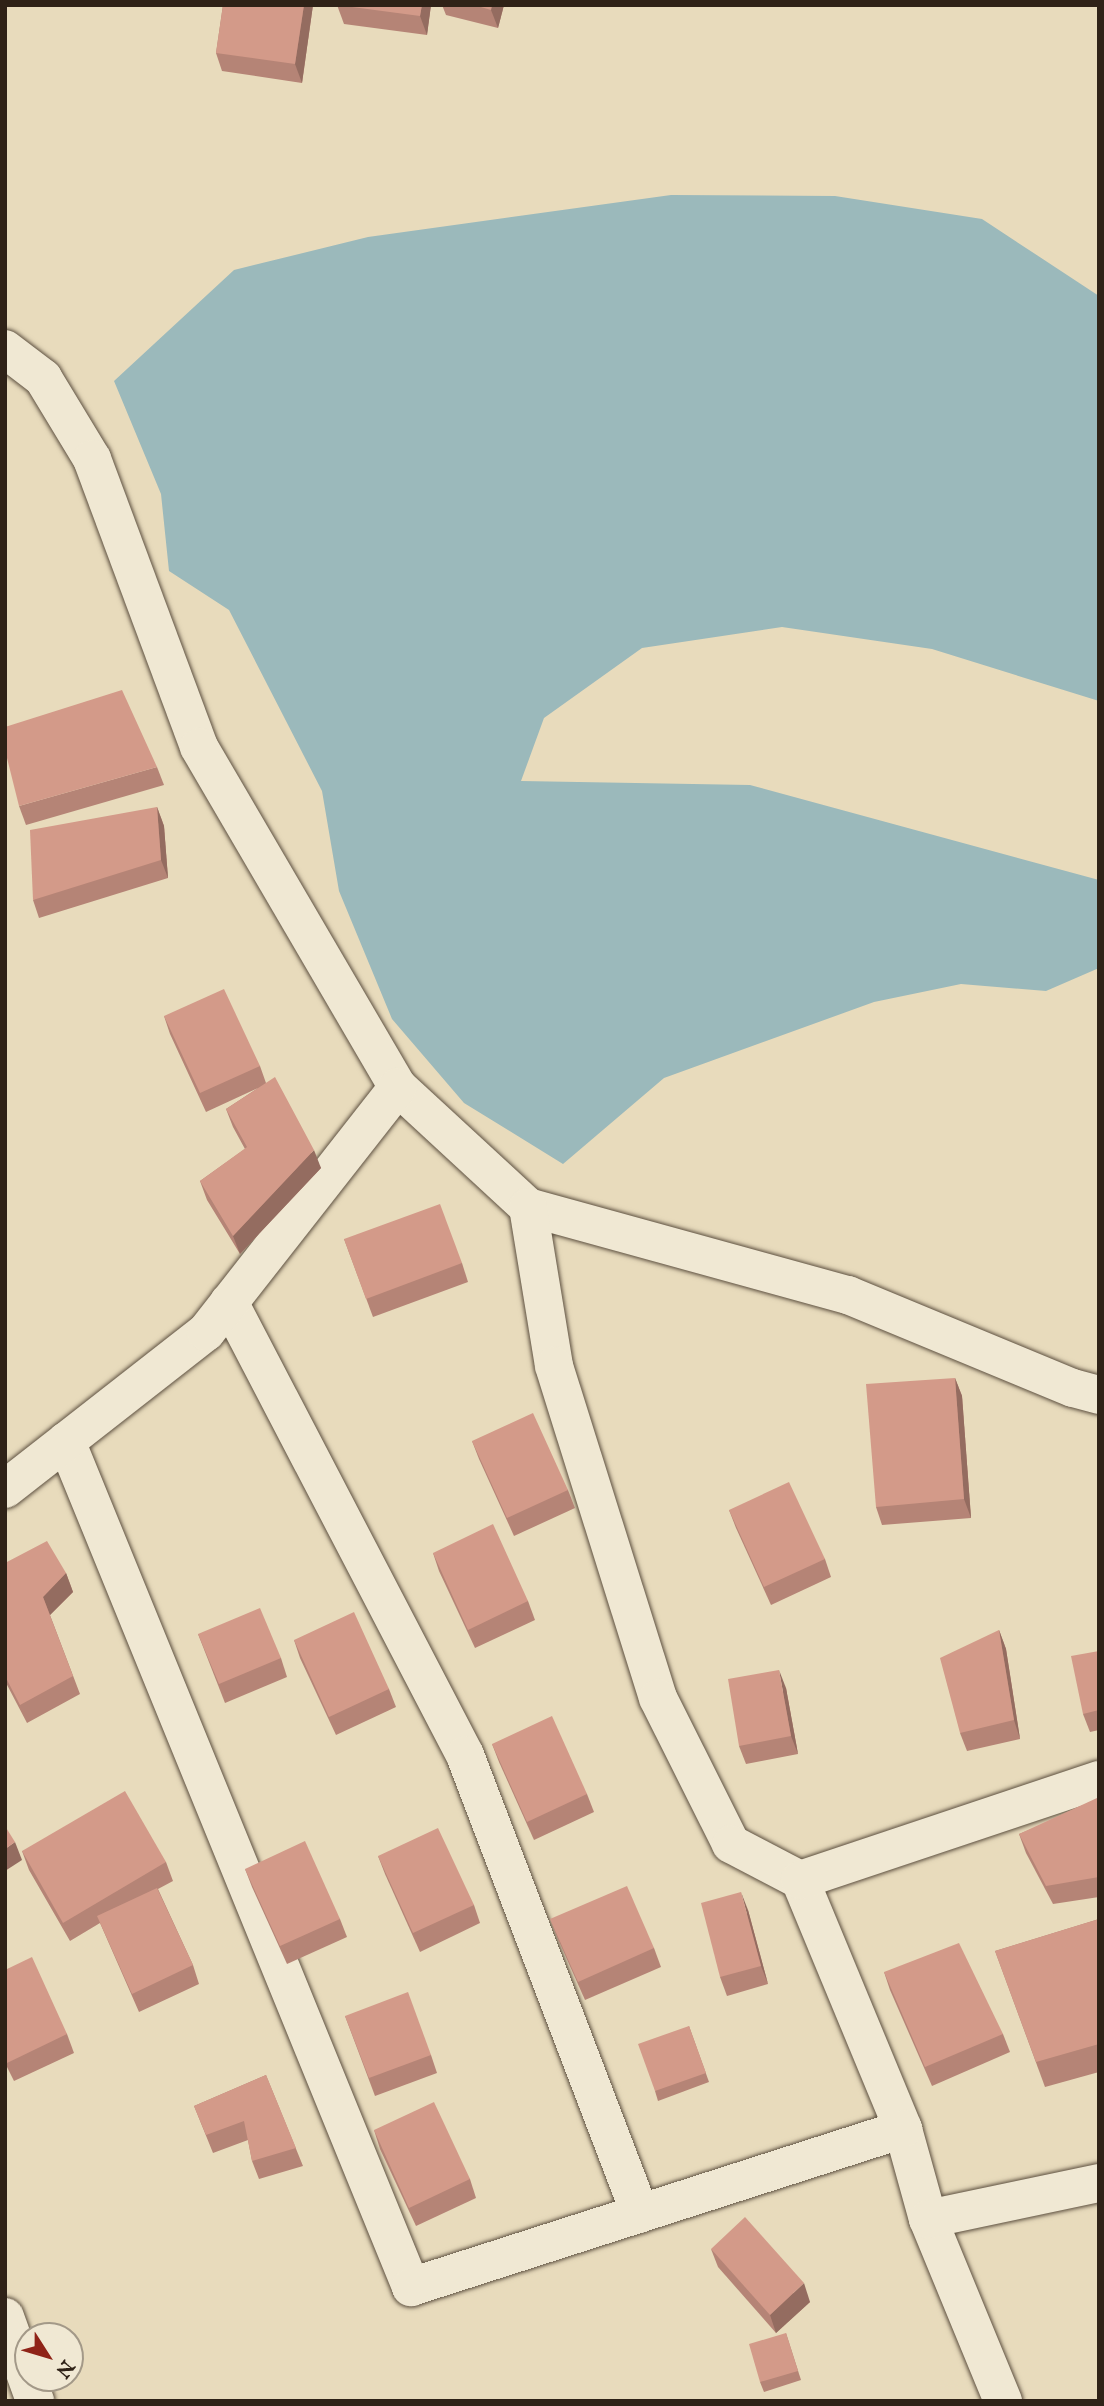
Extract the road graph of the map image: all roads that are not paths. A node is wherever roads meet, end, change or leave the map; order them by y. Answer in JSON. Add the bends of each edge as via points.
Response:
{"nodes":[{"id":1,"x":5,"y":349,"type":"edge"},
{"id":2,"x":398,"y":1087,"type":"junction"},
{"id":3,"x":528,"y":1207,"type":"junction"},
{"id":4,"x":229,"y":1302,"type":"junction"},
{"id":5,"x":1099,"y":1395,"type":"edge"},
{"id":6,"x":66,"y":1441,"type":"junction"},
{"id":7,"x":5,"y":1489,"type":"edge"},
{"id":8,"x":1099,"y":1780,"type":"edge"},
{"id":9,"x":800,"y":1880,"type":"junction"},
{"id":10,"x":902,"y":2129,"type":"junction"},
{"id":11,"x":1099,"y":2183,"type":"edge"},
{"id":12,"x":640,"y":2214,"type":"junction"},
{"id":13,"x":928,"y":2219,"type":"junction"},
{"id":14,"x":5,"y":2317,"type":"edge"},
{"id":15,"x":34,"y":2401,"type":"edge"},
{"id":16,"x":1003,"y":2401,"type":"edge"}],
"edges":[{"from":1,"to":2,"type":"street","via":[[43,378],[92,459],[199,747]]},
{"from":2,"to":3,"type":"street"},
{"from":2,"to":4,"type":"street"},
{"from":3,"to":5,"type":"street","via":[[848,1295]]},
{"from":3,"to":9,"type":"street","via":[[554,1366],[658,1698],[731,1844]]},
{"from":4,"to":6,"type":"street","via":[[206,1332]]},
{"from":4,"to":12,"type":"street","via":[[465,1755]]},
{"from":6,"to":7,"type":"street"},
{"from":6,"to":12,"type":"street","via":[[411,2287]]},
{"from":8,"to":9,"type":"street"},
{"from":9,"to":10,"type":"street"},
{"from":10,"to":12,"type":"street"},
{"from":10,"to":13,"type":"street"},
{"from":11,"to":13,"type":"street"},
{"from":13,"to":16,"type":"street"},
{"from":14,"to":15,"type":"street"}]}
